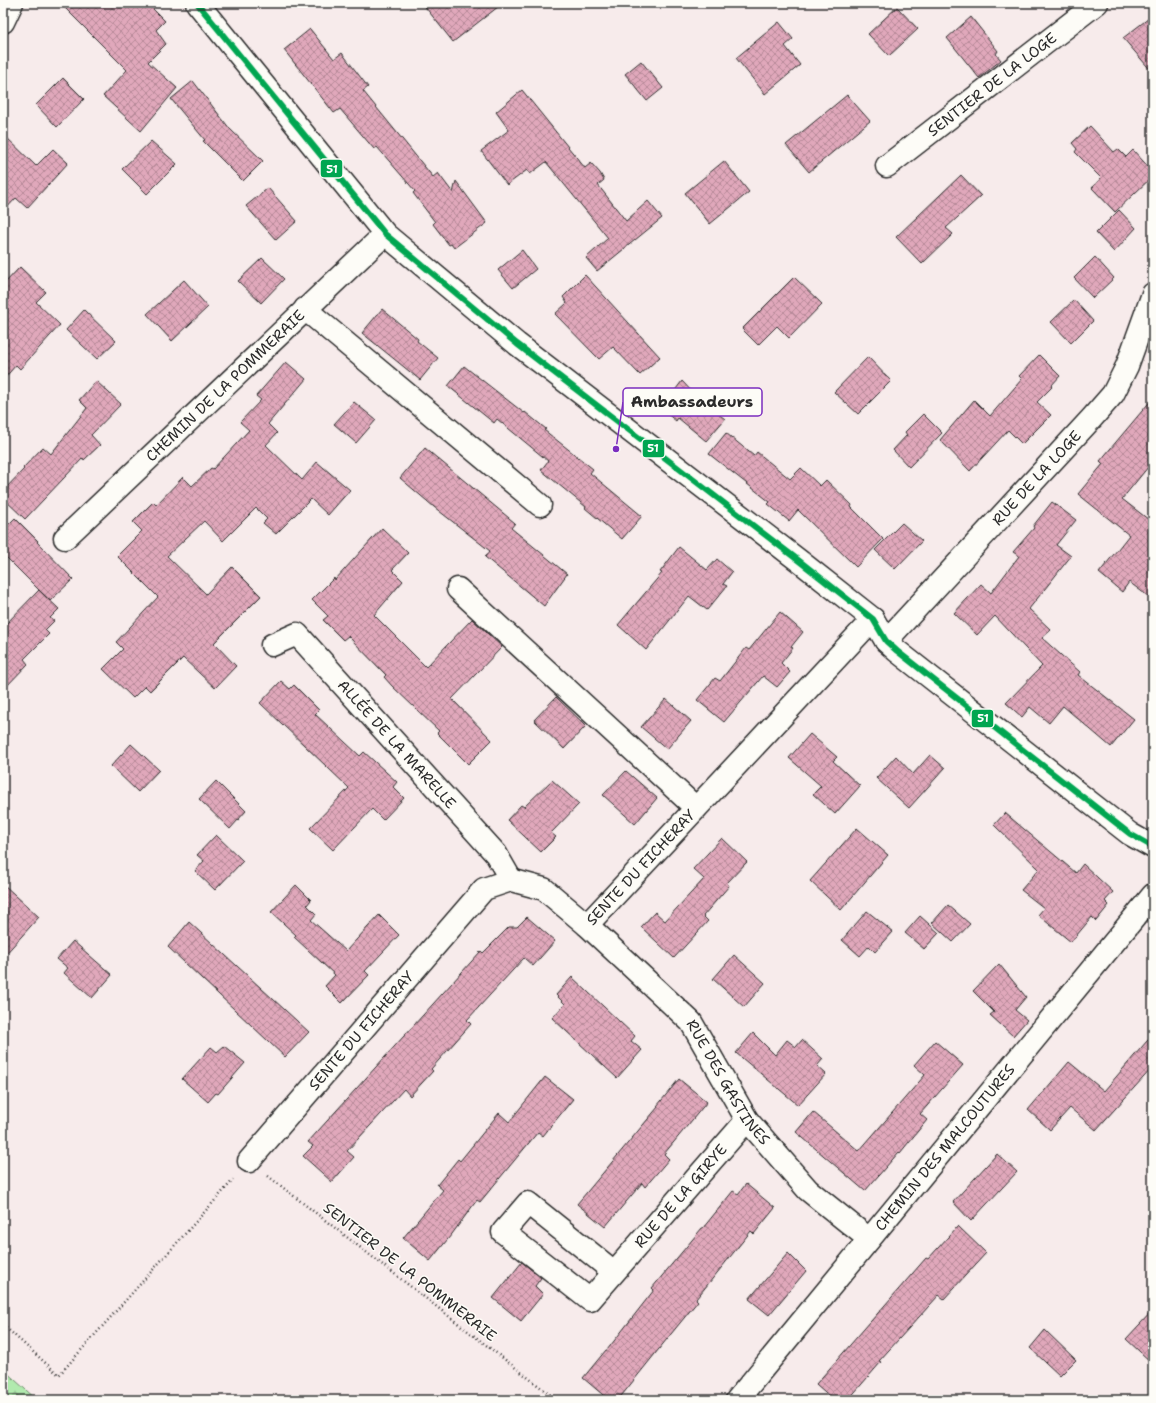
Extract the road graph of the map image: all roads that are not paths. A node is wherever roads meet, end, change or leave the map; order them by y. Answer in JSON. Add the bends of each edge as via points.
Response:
{"nodes":[{"id":1,"x":12,"y":3,"type":"edge"},
{"id":2,"x":197,"y":3,"type":"edge"},
{"id":3,"x":1097,"y":3,"type":"edge"},
{"id":4,"x":3,"y":22,"type":"edge"},
{"id":5,"x":887,"y":166,"type":"dead end"},
{"id":6,"x":385,"y":234,"type":"junction"},
{"id":7,"x":1153,"y":294,"type":"edge"},
{"id":8,"x":305,"y":309,"type":"junction"},
{"id":9,"x":540,"y":505,"type":"dead end"},
{"id":10,"x":65,"y":538,"type":"dead end"},
{"id":11,"x":458,"y":589,"type":"dead end"},
{"id":12,"x":873,"y":619,"type":"junction"},
{"id":13,"x":886,"y":641,"type":"junction"},
{"id":14,"x":272,"y":645,"type":"dead end"},
{"id":15,"x":696,"y":808,"type":"junction"},
{"id":16,"x":1153,"y":847,"type":"edge"},
{"id":17,"x":511,"y":880,"type":"junction"},
{"id":18,"x":1153,"y":895,"type":"edge"},
{"id":19,"x":587,"y":925,"type":"junction"},
{"id":20,"x":747,"y":1120,"type":"junction"},
{"id":21,"x":250,"y":1162,"type":"road end"},
{"id":22,"x":869,"y":1239,"type":"junction"},
{"id":23,"x":614,"y":1272,"type":"junction"},
{"id":24,"x":737,"y":1400,"type":"edge"}],
"edges":[{"from":1,"to":4,"type":"street"},
{"from":2,"to":6,"type":"street"},
{"from":3,"to":5,"type":"street","name":"SENTIER DE LA LOGE"},
{"from":6,"to":8,"type":"street","name":"CHEMIN DE LA POMMERAIE"},
{"from":6,"to":12,"type":"street","via":[[516,344]]},
{"from":7,"to":13,"type":"street","name":"RUE DE LA LOGE","via":[[1127,366],[1113,394]]},
{"from":8,"to":9,"type":"street"},
{"from":8,"to":10,"type":"street","name":"CHEMIN DE LA POMMERAIE"},
{"from":11,"to":15,"type":"street"},
{"from":12,"to":13,"type":"street"},
{"from":12,"to":15,"type":"street","name":"SENTE DU FICHERAY"},
{"from":13,"to":16,"type":"street","via":[[1130,834]]},
{"from":14,"to":17,"type":"street","name":"ALLÉE DE LA MARELLE","via":[[297,634],[496,854]]},
{"from":15,"to":19,"type":"street","name":"SENTE DU FICHERAY"},
{"from":17,"to":19,"type":"street","name":"SENTE DU FICHERAY","via":[[544,889]]},
{"from":17,"to":21,"type":"street","name":"SENTE DU FICHERAY","via":[[484,889]]},
{"from":18,"to":22,"type":"street","name":"CHEMIN DES MALCOUTURES"},
{"from":19,"to":20,"type":"street","name":"RUE DES GASTINES","via":[[691,1022]]},
{"from":20,"to":22,"type":"street","name":"RUE DES GASTINES","via":[[808,1190]]},
{"from":20,"to":23,"type":"street","name":"RUE DE LA GIRYE"},
{"from":22,"to":24,"type":"street","name":"CHEMIN DES MALCOUTURES"},
{"from":23,"to":23,"type":"street","name":"RUE DE LA GIRYE","via":[[590,1300],[503,1232],[528,1203]]}]}
